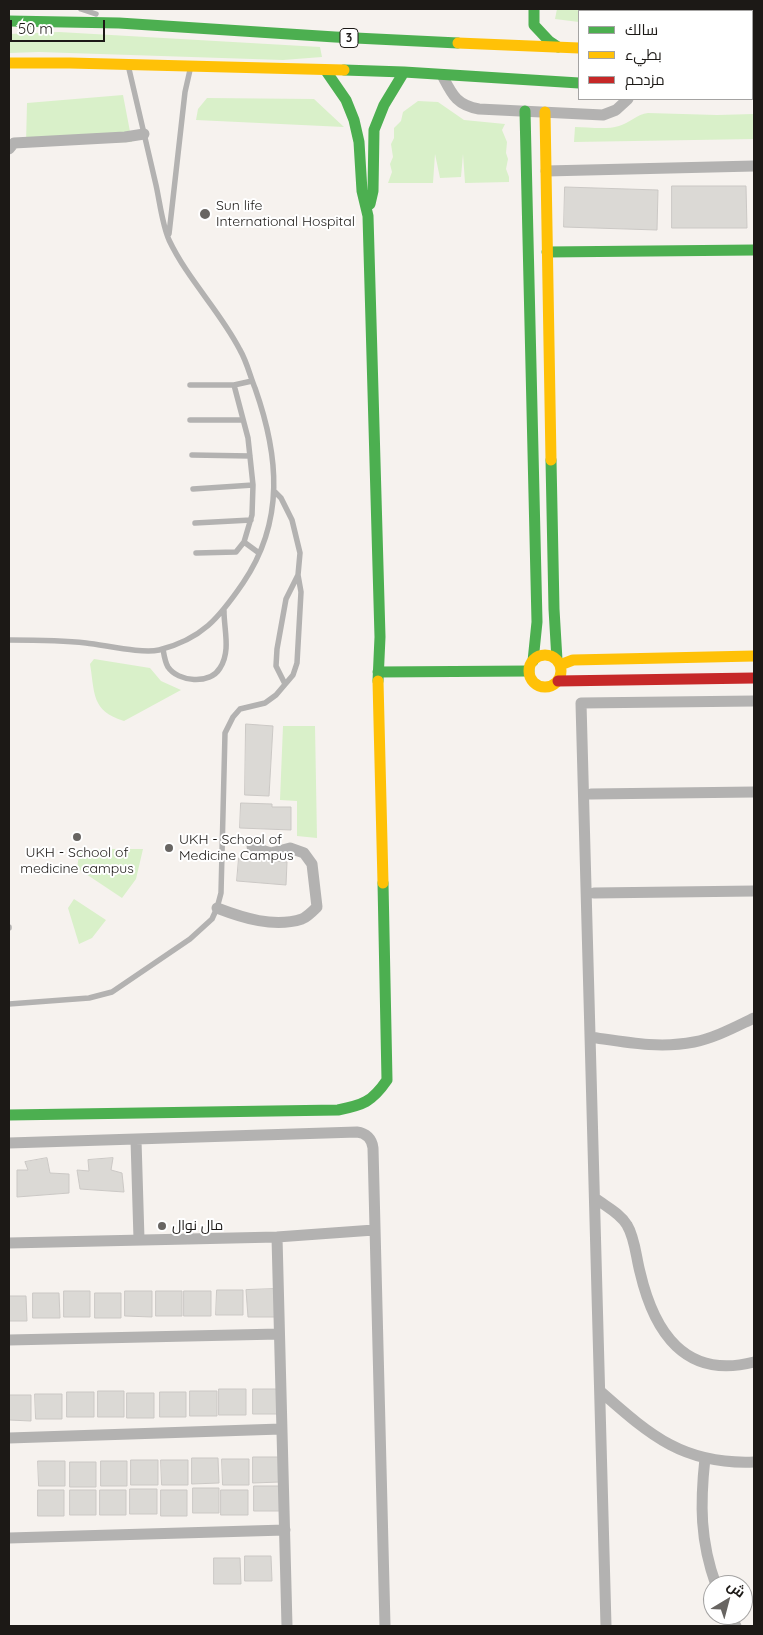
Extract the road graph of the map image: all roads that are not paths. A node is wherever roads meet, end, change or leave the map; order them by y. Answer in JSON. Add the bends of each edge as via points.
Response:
{"nodes":[{"id":1,"x":80,"y":9,"type":"edge"},
{"id":2,"x":534,"y":9,"type":"edge"},
{"id":3,"x":9,"y":20,"type":"edge"},
{"id":4,"x":119,"y":23,"type":"junction"},
{"id":5,"x":528,"y":31,"type":"junction"},
{"id":6,"x":510,"y":45,"type":"junction"},
{"id":7,"x":558,"y":47,"type":"junction"},
{"id":8,"x":578,"y":48,"type":"edge"},
{"id":9,"x":9,"y":63,"type":"edge"},
{"id":10,"x":128,"y":65,"type":"junction"},
{"id":11,"x":191,"y":67,"type":"junction"},
{"id":12,"x":326,"y":71,"type":"junction"},
{"id":13,"x":404,"y":72,"type":"junction"},
{"id":14,"x":442,"y":75,"type":"junction"},
{"id":15,"x":578,"y":83,"type":"edge"},
{"id":16,"x":627,"y":100,"type":"edge"},
{"id":17,"x":525,"y":111,"type":"junction"},
{"id":18,"x":545,"y":112,"type":"junction"},
{"id":19,"x":144,"y":134,"type":"junction"},
{"id":20,"x":9,"y":149,"type":"edge"},
{"id":21,"x":754,"y":166,"type":"edge"},
{"id":22,"x":546,"y":170,"type":"junction"},
{"id":23,"x":526,"y":171,"type":"junction"},
{"id":24,"x":368,"y":216,"type":"junction"},
{"id":25,"x":168,"y":238,"type":"junction"},
{"id":26,"x":754,"y":250,"type":"edge"},
{"id":27,"x":547,"y":252,"type":"junction"},
{"id":28,"x":529,"y":314,"type":"junction"},
{"id":29,"x":548,"y":315,"type":"junction"},
{"id":30,"x":252,"y":381,"type":"junction"},
{"id":31,"x":190,"y":384,"type":"dead end"},
{"id":32,"x":234,"y":385,"type":"junction"},
{"id":33,"x":190,"y":420,"type":"dead end"},
{"id":34,"x":243,"y":420,"type":"junction"},
{"id":35,"x":192,"y":455,"type":"dead end"},
{"id":36,"x":250,"y":456,"type":"junction"},
{"id":37,"x":253,"y":485,"type":"junction"},
{"id":38,"x":193,"y":489,"type":"dead end"},
{"id":39,"x":275,"y":492,"type":"junction"},
{"id":40,"x":251,"y":520,"type":"junction"},
{"id":41,"x":195,"y":523,"type":"dead end"},
{"id":42,"x":244,"y":542,"type":"junction"},
{"id":43,"x":259,"y":553,"type":"junction"},
{"id":44,"x":196,"y":554,"type":"dead end"},
{"id":45,"x":298,"y":575,"type":"junction"},
{"id":46,"x":224,"y":611,"type":"junction"},
{"id":47,"x":9,"y":640,"type":"edge"},
{"id":48,"x":163,"y":649,"type":"junction"},
{"id":49,"x":754,"y":656,"type":"edge"},
{"id":50,"x":559,"y":663,"type":"junction"},
{"id":51,"x":531,"y":666,"type":"junction"},
{"id":52,"x":378,"y":672,"type":"junction"},
{"id":53,"x":754,"y":678,"type":"edge"},
{"id":54,"x":558,"y":681,"type":"junction"},
{"id":55,"x":285,"y":684,"type":"junction"},
{"id":56,"x":754,"y":701,"type":"edge"},
{"id":57,"x":754,"y":792,"type":"edge"},
{"id":58,"x":590,"y":794,"type":"dead end"},
{"id":59,"x":252,"y":847,"type":"dead end"},
{"id":60,"x":754,"y":891,"type":"edge"},
{"id":61,"x":594,"y":893,"type":"dead end"},
{"id":62,"x":218,"y":908,"type":"junction"},
{"id":63,"x":9,"y":1004,"type":"edge"},
{"id":64,"x":754,"y":1018,"type":"edge"},
{"id":65,"x":590,"y":1037,"type":"junction"},
{"id":66,"x":9,"y":1115,"type":"edge"},
{"id":67,"x":136,"y":1140,"type":"junction"},
{"id":68,"x":9,"y":1143,"type":"edge"},
{"id":69,"x":594,"y":1198,"type":"junction"},
{"id":70,"x":374,"y":1230,"type":"junction"},
{"id":71,"x":277,"y":1236,"type":"junction"},
{"id":72,"x":139,"y":1239,"type":"junction"},
{"id":73,"x":9,"y":1243,"type":"edge"},
{"id":74,"x":279,"y":1334,"type":"junction"},
{"id":75,"x":9,"y":1340,"type":"edge"},
{"id":76,"x":754,"y":1362,"type":"edge"},
{"id":77,"x":600,"y":1391,"type":"junction"},
{"id":78,"x":281,"y":1429,"type":"junction"},
{"id":79,"x":9,"y":1438,"type":"edge"},
{"id":80,"x":705,"y":1458,"type":"junction"},
{"id":81,"x":754,"y":1462,"type":"edge"},
{"id":82,"x":285,"y":1530,"type":"junction"},
{"id":83,"x":9,"y":1538,"type":"edge"},
{"id":84,"x":713,"y":1575,"type":"edge"},
{"id":85,"x":287,"y":1626,"type":"edge"},
{"id":86,"x":385,"y":1626,"type":"edge"},
{"id":87,"x":606,"y":1626,"type":"edge"}],
"edges":[{"from":1,"to":4,"type":"lane"},
{"from":2,"to":5,"type":"main road"},
{"from":3,"to":4,"type":"main road","number":"3"},
{"from":4,"to":6,"type":"main road","number":"3"},
{"from":5,"to":6,"type":"main road"},
{"from":5,"to":7,"type":"main road"},
{"from":6,"to":7,"type":"main road","number":"3"},
{"from":7,"to":8,"type":"main road","number":"3"},
{"from":9,"to":10,"type":"main road"},
{"from":10,"to":11,"type":"main road"},
{"from":10,"to":19,"type":"lane"},
{"from":11,"to":12,"type":"main road"},
{"from":11,"to":25,"type":"lane","via":[[185,92]]},
{"from":12,"to":13,"type":"main road"},
{"from":12,"to":24,"type":"main road","via":[[346,100],[354,120]]},
{"from":13,"to":14,"type":"main road"},
{"from":13,"to":24,"type":"main road","via":[[384,104],[374,130],[373,191]]},
{"from":14,"to":15,"type":"main road"},
{"from":14,"to":17,"type":"street","via":[[453,96],[468,107]]},
{"from":16,"to":18,"type":"street","via":[[616,110],[603,114]]},
{"from":17,"to":18,"type":"street"},
{"from":17,"to":23,"type":"main road"},
{"from":18,"to":22,"type":"main road"},
{"from":19,"to":20,"type":"street","via":[[14,143]]},
{"from":19,"to":25,"type":"lane"},
{"from":21,"to":22,"type":"street"},
{"from":22,"to":23,"type":"main road"},
{"from":22,"to":27,"type":"main road"},
{"from":23,"to":28,"type":"main road"},
{"from":24,"to":52,"type":"main road","via":[[380,637]]},
{"from":25,"to":30,"type":"lane","via":[[241,351]]},
{"from":26,"to":27,"type":"main road"},
{"from":27,"to":29,"type":"main road"},
{"from":28,"to":29,"type":"main road"},
{"from":28,"to":51,"type":"main road","via":[[537,622]]},
{"from":29,"to":50,"type":"main road","via":[[554,622]]},
{"from":30,"to":32,"type":"lane"},
{"from":30,"to":39,"type":"lane","via":[[263,412]]},
{"from":31,"to":32,"type":"lane"},
{"from":32,"to":34,"type":"lane"},
{"from":33,"to":34,"type":"lane"},
{"from":34,"to":36,"type":"lane"},
{"from":35,"to":36,"type":"lane"},
{"from":36,"to":37,"type":"lane"},
{"from":37,"to":38,"type":"lane"},
{"from":37,"to":40,"type":"lane"},
{"from":39,"to":43,"type":"lane","via":[[269,530]]},
{"from":39,"to":45,"type":"lane","via":[[292,520],[300,553]]},
{"from":40,"to":41,"type":"lane"},
{"from":40,"to":42,"type":"lane"},
{"from":42,"to":43,"type":"lane"},
{"from":42,"to":44,"type":"lane","via":[[236,552]]},
{"from":43,"to":46,"type":"lane","via":[[253,568]]},
{"from":45,"to":55,"type":"lane","via":[[301,592],[297,663]]},
{"from":45,"to":55,"type":"lane","via":[[286,599],[277,649],[276,666]]},
{"from":46,"to":48,"type":"lane","via":[[187,640]]},
{"from":46,"to":48,"type":"lane","via":[[226,647],[220,669],[215,673],[197,680],[180,676],[168,667]]},
{"from":47,"to":48,"type":"lane"},
{"from":49,"to":50,"type":"main road","via":[[572,660]]},
{"from":50,"to":51,"type":"main road","via":[[548,655],[537,657]]},
{"from":50,"to":54,"type":"main road"},
{"from":51,"to":52,"type":"main road"},
{"from":51,"to":54,"type":"main road","via":[[533,682],[538,685],[548,687]]},
{"from":52,"to":66,"type":"main road","via":[[388,1080],[379,1093],[366,1104],[338,1110]]},
{"from":53,"to":54,"type":"main road"},
{"from":55,"to":62,"type":"lane","via":[[265,703],[240,710],[224,733]]},
{"from":56,"to":65,"type":"street","via":[[581,703]]},
{"from":57,"to":58,"type":"street"},
{"from":59,"to":62,"type":"street","via":[[271,853],[290,848],[304,853],[312,864],[317,907],[304,919],[282,923],[243,918]]},
{"from":60,"to":61,"type":"street"},
{"from":62,"to":63,"type":"lane","via":[[212,920],[190,939],[112,992],[89,998]]},
{"from":64,"to":65,"type":"street","via":[[695,1042],[664,1046]]},
{"from":65,"to":69,"type":"street"},
{"from":67,"to":68,"type":"street"},
{"from":67,"to":70,"type":"street","via":[[361,1132],[372,1144]]},
{"from":67,"to":72,"type":"street"},
{"from":69,"to":76,"type":"street","via":[[627,1224],[646,1294],[654,1315],[671,1342],[700,1362],[717,1366]]},
{"from":69,"to":77,"type":"street"},
{"from":70,"to":71,"type":"street"},
{"from":70,"to":86,"type":"street"},
{"from":71,"to":72,"type":"street"},
{"from":71,"to":74,"type":"street"},
{"from":72,"to":73,"type":"street"},
{"from":74,"to":75,"type":"street"},
{"from":74,"to":78,"type":"street"},
{"from":77,"to":80,"type":"street","via":[[655,1436],[680,1451]]},
{"from":77,"to":87,"type":"street"},
{"from":78,"to":79,"type":"street"},
{"from":78,"to":82,"type":"street"},
{"from":80,"to":81,"type":"street","via":[[730,1463]]},
{"from":80,"to":84,"type":"street","via":[[701,1495],[704,1541]]},
{"from":82,"to":83,"type":"street"},
{"from":82,"to":85,"type":"street"}]}
